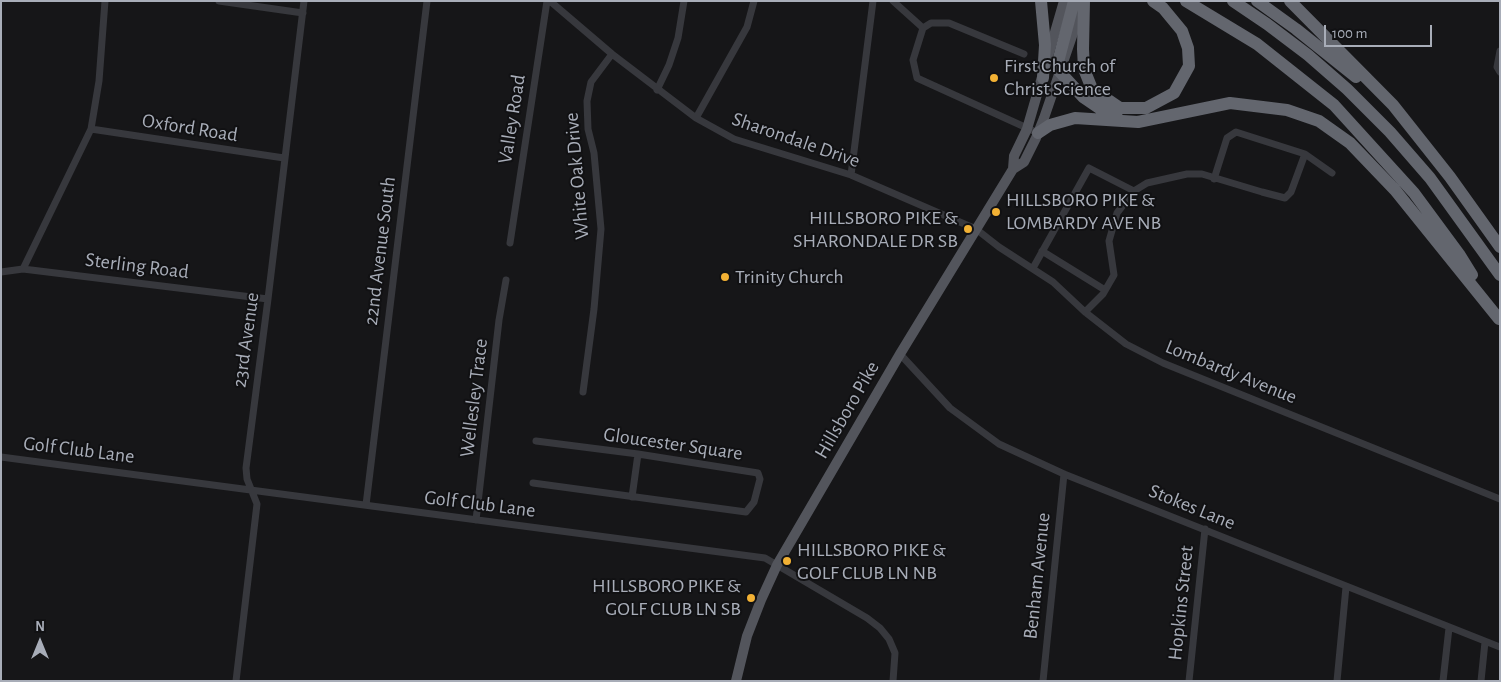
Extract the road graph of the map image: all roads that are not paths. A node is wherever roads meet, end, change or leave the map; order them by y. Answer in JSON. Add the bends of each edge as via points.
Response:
{"nodes":[{"id":1,"x":105,"y":1,"type":"edge"},
{"id":2,"x":218,"y":1,"type":"edge"},
{"id":3,"x":304,"y":1,"type":"edge"},
{"id":4,"x":427,"y":1,"type":"edge"},
{"id":5,"x":548,"y":1,"type":"edge"},
{"id":6,"x":684,"y":1,"type":"edge"},
{"id":7,"x":754,"y":1,"type":"edge"},
{"id":8,"x":873,"y":1,"type":"edge"},
{"id":9,"x":893,"y":1,"type":"edge"},
{"id":10,"x":1040,"y":1,"type":"edge"},
{"id":11,"x":1064,"y":1,"type":"edge"},
{"id":12,"x":1074,"y":1,"type":"edge"},
{"id":13,"x":1084,"y":1,"type":"edge"},
{"id":14,"x":1153,"y":1,"type":"edge"},
{"id":15,"x":1186,"y":1,"type":"edge"},
{"id":16,"x":1233,"y":1,"type":"edge"},
{"id":17,"x":1257,"y":1,"type":"edge"},
{"id":18,"x":1290,"y":1,"type":"edge"},
{"id":19,"x":302,"y":13,"type":"junction"},
{"id":20,"x":923,"y":28,"type":"junction"},
{"id":21,"x":1500,"y":50,"type":"edge"},
{"id":22,"x":612,"y":54,"type":"junction"},
{"id":23,"x":1024,"y":54,"type":"dead end"},
{"id":24,"x":1060,"y":72,"type":"junction"},
{"id":25,"x":1500,"y":72,"type":"edge"},
{"id":26,"x":1043,"y":78,"type":"junction"},
{"id":27,"x":657,"y":90,"type":"junction"},
{"id":28,"x":696,"y":118,"type":"junction"},
{"id":29,"x":1125,"y":120,"type":"junction"},
{"id":30,"x":91,"y":129,"type":"junction"},
{"id":31,"x":1033,"y":131,"type":"junction"},
{"id":32,"x":1305,"y":154,"type":"junction"},
{"id":33,"x":284,"y":158,"type":"junction"},
{"id":34,"x":1332,"y":172,"type":"dead end"},
{"id":35,"x":851,"y":175,"type":"junction"},
{"id":36,"x":1450,"y":177,"type":"junction"},
{"id":37,"x":1214,"y":179,"type":"junction"},
{"id":38,"x":1134,"y":190,"type":"junction"},
{"id":39,"x":976,"y":229,"type":"junction"},
{"id":40,"x":510,"y":243,"type":"dead end"},
{"id":41,"x":1500,"y":247,"type":"edge"},
{"id":42,"x":1041,"y":253,"type":"junction"},
{"id":43,"x":1033,"y":268,"type":"junction"},
{"id":44,"x":23,"y":269,"type":"junction"},
{"id":45,"x":1,"y":272,"type":"edge"},
{"id":46,"x":1500,"y":275,"type":"edge"},
{"id":47,"x":506,"y":280,"type":"dead end"},
{"id":48,"x":1105,"y":290,"type":"junction"},
{"id":49,"x":268,"y":299,"type":"junction"},
{"id":50,"x":1085,"y":312,"type":"junction"},
{"id":51,"x":1499,"y":320,"type":"edge"},
{"id":52,"x":900,"y":354,"type":"junction"},
{"id":53,"x":583,"y":392,"type":"dead end"},
{"id":54,"x":536,"y":441,"type":"dead end"},
{"id":55,"x":638,"y":454,"type":"junction"},
{"id":56,"x":1,"y":457,"type":"edge"},
{"id":57,"x":1064,"y":474,"type":"junction"},
{"id":58,"x":533,"y":484,"type":"dead end"},
{"id":59,"x":251,"y":489,"type":"junction"},
{"id":60,"x":632,"y":497,"type":"junction"},
{"id":61,"x":1500,"y":499,"type":"edge"},
{"id":62,"x":366,"y":505,"type":"junction"},
{"id":63,"x":476,"y":520,"type":"junction"},
{"id":64,"x":1205,"y":529,"type":"junction"},
{"id":65,"x":777,"y":565,"type":"junction"},
{"id":66,"x":1346,"y":587,"type":"junction"},
{"id":67,"x":1448,"y":628,"type":"junction"},
{"id":68,"x":1484,"y":642,"type":"junction"},
{"id":69,"x":1500,"y":647,"type":"edge"},
{"id":70,"x":236,"y":681,"type":"edge"},
{"id":71,"x":736,"y":681,"type":"edge"},
{"id":72,"x":893,"y":681,"type":"edge"},
{"id":73,"x":1043,"y":681,"type":"edge"},
{"id":74,"x":1189,"y":681,"type":"edge"},
{"id":75,"x":1336,"y":681,"type":"edge"},
{"id":76,"x":1443,"y":681,"type":"edge"},
{"id":77,"x":1481,"y":681,"type":"edge"}],
"edges":[{"from":1,"to":30,"type":"street","via":[[99,81]]},
{"from":2,"to":19,"type":"street"},
{"from":3,"to":19,"type":"street","name":"23rd Avenue"},
{"from":4,"to":62,"type":"street","name":"22nd Avenue South"},
{"from":5,"to":22,"type":"street","name":"Sharondale Drive"},
{"from":5,"to":40,"type":"street","name":"Valley Road"},
{"from":6,"to":27,"type":"street","via":[[678,38]]},
{"from":7,"to":28,"type":"street","via":[[747,28]]},
{"from":8,"to":35,"type":"street"},
{"from":9,"to":20,"type":"street"},
{"from":10,"to":26,"type":"highway","via":[[1045,45]]},
{"from":11,"to":26,"type":"main road","name":"Hillsboro Pike"},
{"from":12,"to":24,"type":"highway","via":[[1058,62]]},
{"from":13,"to":14,"type":"highway","via":[[1084,69],[1092,89],[1120,108],[1146,108],[1174,93],[1189,66],[1188,48],[1182,31]]},
{"from":13,"to":24,"type":"main road","name":"Hillsboro Pike"},
{"from":15,"to":51,"type":"highway","via":[[1257,44],[1334,105],[1414,193],[1459,254]]},
{"from":16,"to":46,"type":"highway","via":[[1308,54],[1390,132],[1430,178]]},
{"from":17,"to":36,"type":"highway","via":[[1353,75]]},
{"from":18,"to":36,"type":"highway","via":[[1393,105]]},
{"from":19,"to":33,"type":"street","name":"23rd Avenue"},
{"from":20,"to":23,"type":"street","via":[[931,23],[949,23]]},
{"from":20,"to":31,"type":"street","via":[[913,60],[917,78]]},
{"from":21,"to":25,"type":"street","via":[[1496,67]]},
{"from":22,"to":27,"type":"street","name":"Sharondale Drive"},
{"from":22,"to":53,"type":"street","name":"White Oak Drive","via":[[591,82],[587,101],[601,229]]},
{"from":24,"to":29,"type":"highway","via":[[1083,97],[1105,112]]},
{"from":24,"to":31,"type":"main road","name":"Hillsboro Pike"},
{"from":26,"to":31,"type":"main road","name":"Hillsboro Pike"},
{"from":27,"to":28,"type":"street","name":"Sharondale Drive"},
{"from":28,"to":35,"type":"street","name":"Sharondale Drive","via":[[734,139]]},
{"from":29,"to":31,"type":"highway","via":[[1075,118]]},
{"from":29,"to":51,"type":"highway","via":[[1138,122],[1230,103],[1287,110],[1319,121],[1350,143],[1395,190]]},
{"from":30,"to":33,"type":"street","name":"Oxford Road"},
{"from":30,"to":44,"type":"street"},
{"from":31,"to":39,"type":"main road","name":"Hillsboro Pike","via":[[1024,162],[1013,169]]},
{"from":32,"to":34,"type":"street"},
{"from":32,"to":37,"type":"street","via":[[1286,198]]},
{"from":32,"to":37,"type":"street","via":[[1236,132],[1227,138]]},
{"from":33,"to":49,"type":"street","name":"23rd Avenue"},
{"from":35,"to":39,"type":"street","name":"Sharondale Drive"},
{"from":36,"to":41,"type":"highway"},
{"from":37,"to":38,"type":"street","via":[[1202,174],[1187,174],[1147,183]]},
{"from":38,"to":42,"type":"street","via":[[1089,168]]},
{"from":38,"to":48,"type":"street","via":[[1117,213],[1109,241],[1114,275]]},
{"from":39,"to":43,"type":"street","name":"Lombardy Avenue"},
{"from":39,"to":52,"type":"main road","name":"Hillsboro Pike"},
{"from":42,"to":43,"type":"street"},
{"from":42,"to":48,"type":"street"},
{"from":43,"to":50,"type":"street","name":"Lombardy Avenue"},
{"from":44,"to":45,"type":"street","name":"Sterling Road"},
{"from":44,"to":49,"type":"street","name":"Sterling Road"},
{"from":47,"to":63,"type":"street","name":"Wellesley Trace"},
{"from":48,"to":50,"type":"street"},
{"from":49,"to":59,"type":"street","name":"23rd Avenue","via":[[246,468]]},
{"from":50,"to":61,"type":"street","name":"Lombardy Avenue","via":[[1126,344],[1163,363]]},
{"from":52,"to":57,"type":"street","name":"Stokes Lane","via":[[950,408],[999,444]]},
{"from":52,"to":65,"type":"main road","name":"Hillsboro Pike"},
{"from":54,"to":55,"type":"street","name":"Gloucester Square"},
{"from":55,"to":60,"type":"street"},
{"from":55,"to":60,"type":"street","name":"Gloucester Square","via":[[758,473],[760,484],[754,502],[746,512]]},
{"from":56,"to":59,"type":"street","name":"Golf Club Lane"},
{"from":57,"to":64,"type":"street","name":"Stokes Lane"},
{"from":57,"to":73,"type":"street","name":"Benham Avenue"},
{"from":58,"to":60,"type":"street","name":"Gloucester Square"},
{"from":59,"to":62,"type":"street","name":"Golf Club Lane"},
{"from":59,"to":70,"type":"street","name":"23rd Avenue","via":[[256,504]]},
{"from":62,"to":63,"type":"street","name":"Golf Club Lane"},
{"from":63,"to":65,"type":"street","name":"Golf Club Lane","via":[[766,558]]},
{"from":64,"to":66,"type":"street","name":"Stokes Lane"},
{"from":64,"to":74,"type":"street","name":"Hopkins Street"},
{"from":65,"to":71,"type":"main road","name":"Hillsboro Pike","via":[[747,636]]},
{"from":65,"to":72,"type":"street","name":"Golf Club Lane","via":[[880,628],[890,639],[895,653]]},
{"from":66,"to":67,"type":"street","name":"Stokes Lane"},
{"from":66,"to":75,"type":"street"},
{"from":67,"to":68,"type":"street","name":"Stokes Lane"},
{"from":67,"to":76,"type":"street"},
{"from":68,"to":69,"type":"street","name":"Stokes Lane"},
{"from":68,"to":77,"type":"street"}]}
